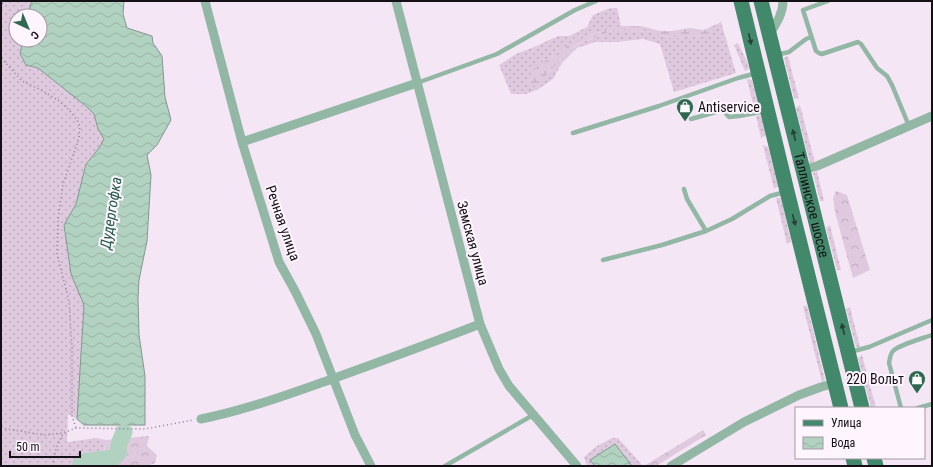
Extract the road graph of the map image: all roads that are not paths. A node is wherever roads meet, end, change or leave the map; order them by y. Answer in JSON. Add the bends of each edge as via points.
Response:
{"nodes":[{"id":1,"x":205,"y":1,"type":"edge"},
{"id":2,"x":396,"y":1,"type":"edge"},
{"id":3,"x":596,"y":1,"type":"edge"},
{"id":4,"x":741,"y":1,"type":"edge"},
{"id":5,"x":761,"y":1,"type":"edge"},
{"id":6,"x":783,"y":1,"type":"edge"},
{"id":7,"x":828,"y":1,"type":"edge"},
{"id":8,"x":769,"y":35,"type":"junction"},
{"id":9,"x":811,"y":38,"type":"junction"},
{"id":10,"x":774,"y":55,"type":"junction"},
{"id":11,"x":758,"y":73,"type":"junction"},
{"id":12,"x":417,"y":83,"type":"junction"},
{"id":13,"x":768,"y":110,"type":"junction"},
{"id":14,"x":932,"y":116,"type":"edge"},
{"id":15,"x":691,"y":119,"type":"dead end"},
{"id":16,"x":909,"y":126,"type":"junction"},
{"id":17,"x":573,"y":133,"type":"dead end"},
{"id":18,"x":242,"y":142,"type":"junction"},
{"id":19,"x":803,"y":170,"type":"junction"},
{"id":20,"x":684,"y":189,"type":"dead end"},
{"id":21,"x":787,"y":191,"type":"junction"},
{"id":22,"x":706,"y":231,"type":"junction"},
{"id":23,"x":602,"y":260,"type":"dead end"},
{"id":24,"x":932,"y":320,"type":"edge"},
{"id":25,"x":480,"y":324,"type":"junction"},
{"id":26,"x":932,"y":335,"type":"edge"},
{"id":27,"x":848,"y":353,"type":"junction"},
{"id":28,"x":333,"y":378,"type":"junction"},
{"id":29,"x":835,"y":383,"type":"junction"},
{"id":30,"x":932,"y":404,"type":"edge"},
{"id":31,"x":841,"y":407,"type":"edge"},
{"id":32,"x":862,"y":407,"type":"edge"},
{"id":33,"x":901,"y":407,"type":"edge"},
{"id":34,"x":922,"y":407,"type":"edge"},
{"id":35,"x":533,"y":415,"type":"junction"},
{"id":36,"x":201,"y":419,"type":"road end"},
{"id":37,"x":371,"y":466,"type":"edge"},
{"id":38,"x":445,"y":466,"type":"edge"},
{"id":39,"x":577,"y":466,"type":"edge"},
{"id":40,"x":671,"y":466,"type":"edge"}],
"edges":[{"from":1,"to":18,"type":"street","name":"Речная улица"},
{"from":2,"to":12,"type":"street","name":"Земская улица"},
{"from":3,"to":12,"type":"lane","via":[[574,10],[497,54]]},
{"from":4,"to":11,"type":"main road","name":"Таллинское шоссе","one_way":true},
{"from":5,"to":8,"type":"main road","name":"Таллинское шоссе"},
{"from":6,"to":8,"type":"street","via":[[779,18]]},
{"from":7,"to":9,"type":"lane","via":[[803,10]]},
{"from":8,"to":10,"type":"main road","name":"Таллинское шоссе"},
{"from":9,"to":10,"type":"lane","via":[[790,52]]},
{"from":9,"to":16,"type":"lane","via":[[816,52],[822,54],[858,42],[861,44],[887,76]]},
{"from":19,"to":10,"type":"main road","name":"Таллинское шоссе","one_way":true},
{"from":11,"to":13,"type":"main road","name":"Таллинское шоссе"},
{"from":11,"to":17,"type":"lane"},
{"from":12,"to":18,"type":"street"},
{"from":12,"to":25,"type":"street","name":"Земская улица"},
{"from":13,"to":15,"type":"lane","via":[[728,117],[723,110]]},
{"from":13,"to":21,"type":"main road","name":"Таллинское шоссе"},
{"from":14,"to":16,"type":"street"},
{"from":16,"to":19,"type":"street"},
{"from":18,"to":28,"type":"street","name":"Речная улица","via":[[279,262],[316,334]]},
{"from":27,"to":19,"type":"main road","name":"Таллинское шоссе","one_way":true},
{"from":20,"to":22,"type":"lane"},
{"from":21,"to":22,"type":"lane","via":[[770,196]]},
{"from":21,"to":29,"type":"main road","name":"Таллинское шоссе","one_way":true},
{"from":22,"to":23,"type":"lane"},
{"from":24,"to":27,"type":"lane","via":[[869,347]]},
{"from":25,"to":28,"type":"street"},
{"from":25,"to":35,"type":"street","name":"Земская улица","via":[[499,369],[509,386]]},
{"from":26,"to":33,"type":"lane","via":[[893,350],[889,363]]},
{"from":27,"to":32,"type":"main road","name":"Таллинское шоссе"},
{"from":28,"to":36,"type":"street"},
{"from":28,"to":37,"type":"street","name":"Речная улица","via":[[355,435]]},
{"from":29,"to":31,"type":"main road","name":"Таллинское шоссе"},
{"from":29,"to":40,"type":"street","via":[[799,395],[744,422]]},
{"from":30,"to":34,"type":"lane"},
{"from":35,"to":38,"type":"lane"},
{"from":35,"to":39,"type":"street","name":"Земская улица"}]}
